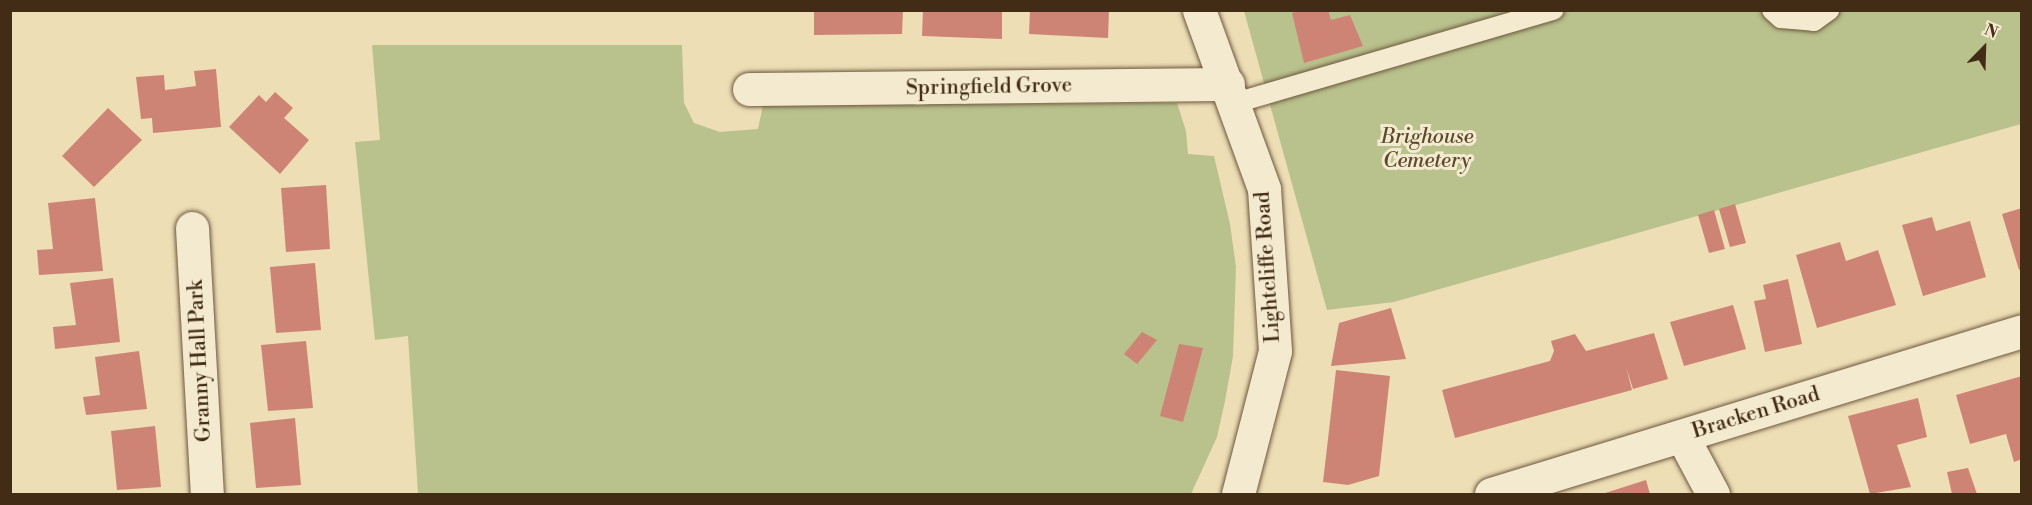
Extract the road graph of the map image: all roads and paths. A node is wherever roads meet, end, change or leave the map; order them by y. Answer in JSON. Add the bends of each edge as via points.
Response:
{"nodes":[{"id":1,"x":1199,"y":10,"type":"edge"},
{"id":2,"x":1554,"y":10,"type":"edge"},
{"id":3,"x":1772,"y":10,"type":"edge"},
{"id":4,"x":1829,"y":10,"type":"edge"},
{"id":5,"x":749,"y":89,"type":"dead end"},
{"id":6,"x":1232,"y":94,"type":"junction"},
{"id":7,"x":192,"y":228,"type":"dead end"},
{"id":8,"x":2022,"y":331,"type":"edge"},
{"id":9,"x":1682,"y":436,"type":"junction"},
{"id":10,"x":1524,"y":490,"type":"edge"},
{"id":11,"x":207,"y":495,"type":"edge"},
{"id":12,"x":1238,"y":495,"type":"edge"},
{"id":13,"x":1491,"y":495,"type":"edge"},
{"id":14,"x":1713,"y":495,"type":"edge"}],
"edges":[{"from":1,"to":6,"type":"street","name":"Lightcliffe Road"},
{"from":2,"to":6,"type":"lane"},
{"from":3,"to":4,"type":"lane","via":[[1781,18],[1814,21]]},
{"from":5,"to":6,"type":"street","name":"Springfield Grove"},
{"from":6,"to":12,"type":"street","name":"Lightcliffe Road","via":[[1264,189],[1275,351]]},
{"from":7,"to":11,"type":"street","name":"Granny Hall Park"},
{"from":8,"to":9,"type":"street","name":"Bracken Road"},
{"from":9,"to":10,"type":"street","name":"Bracken Road"},
{"from":9,"to":14,"type":"street"},
{"from":10,"to":13,"type":"street","name":"Bracken Road"}]}
